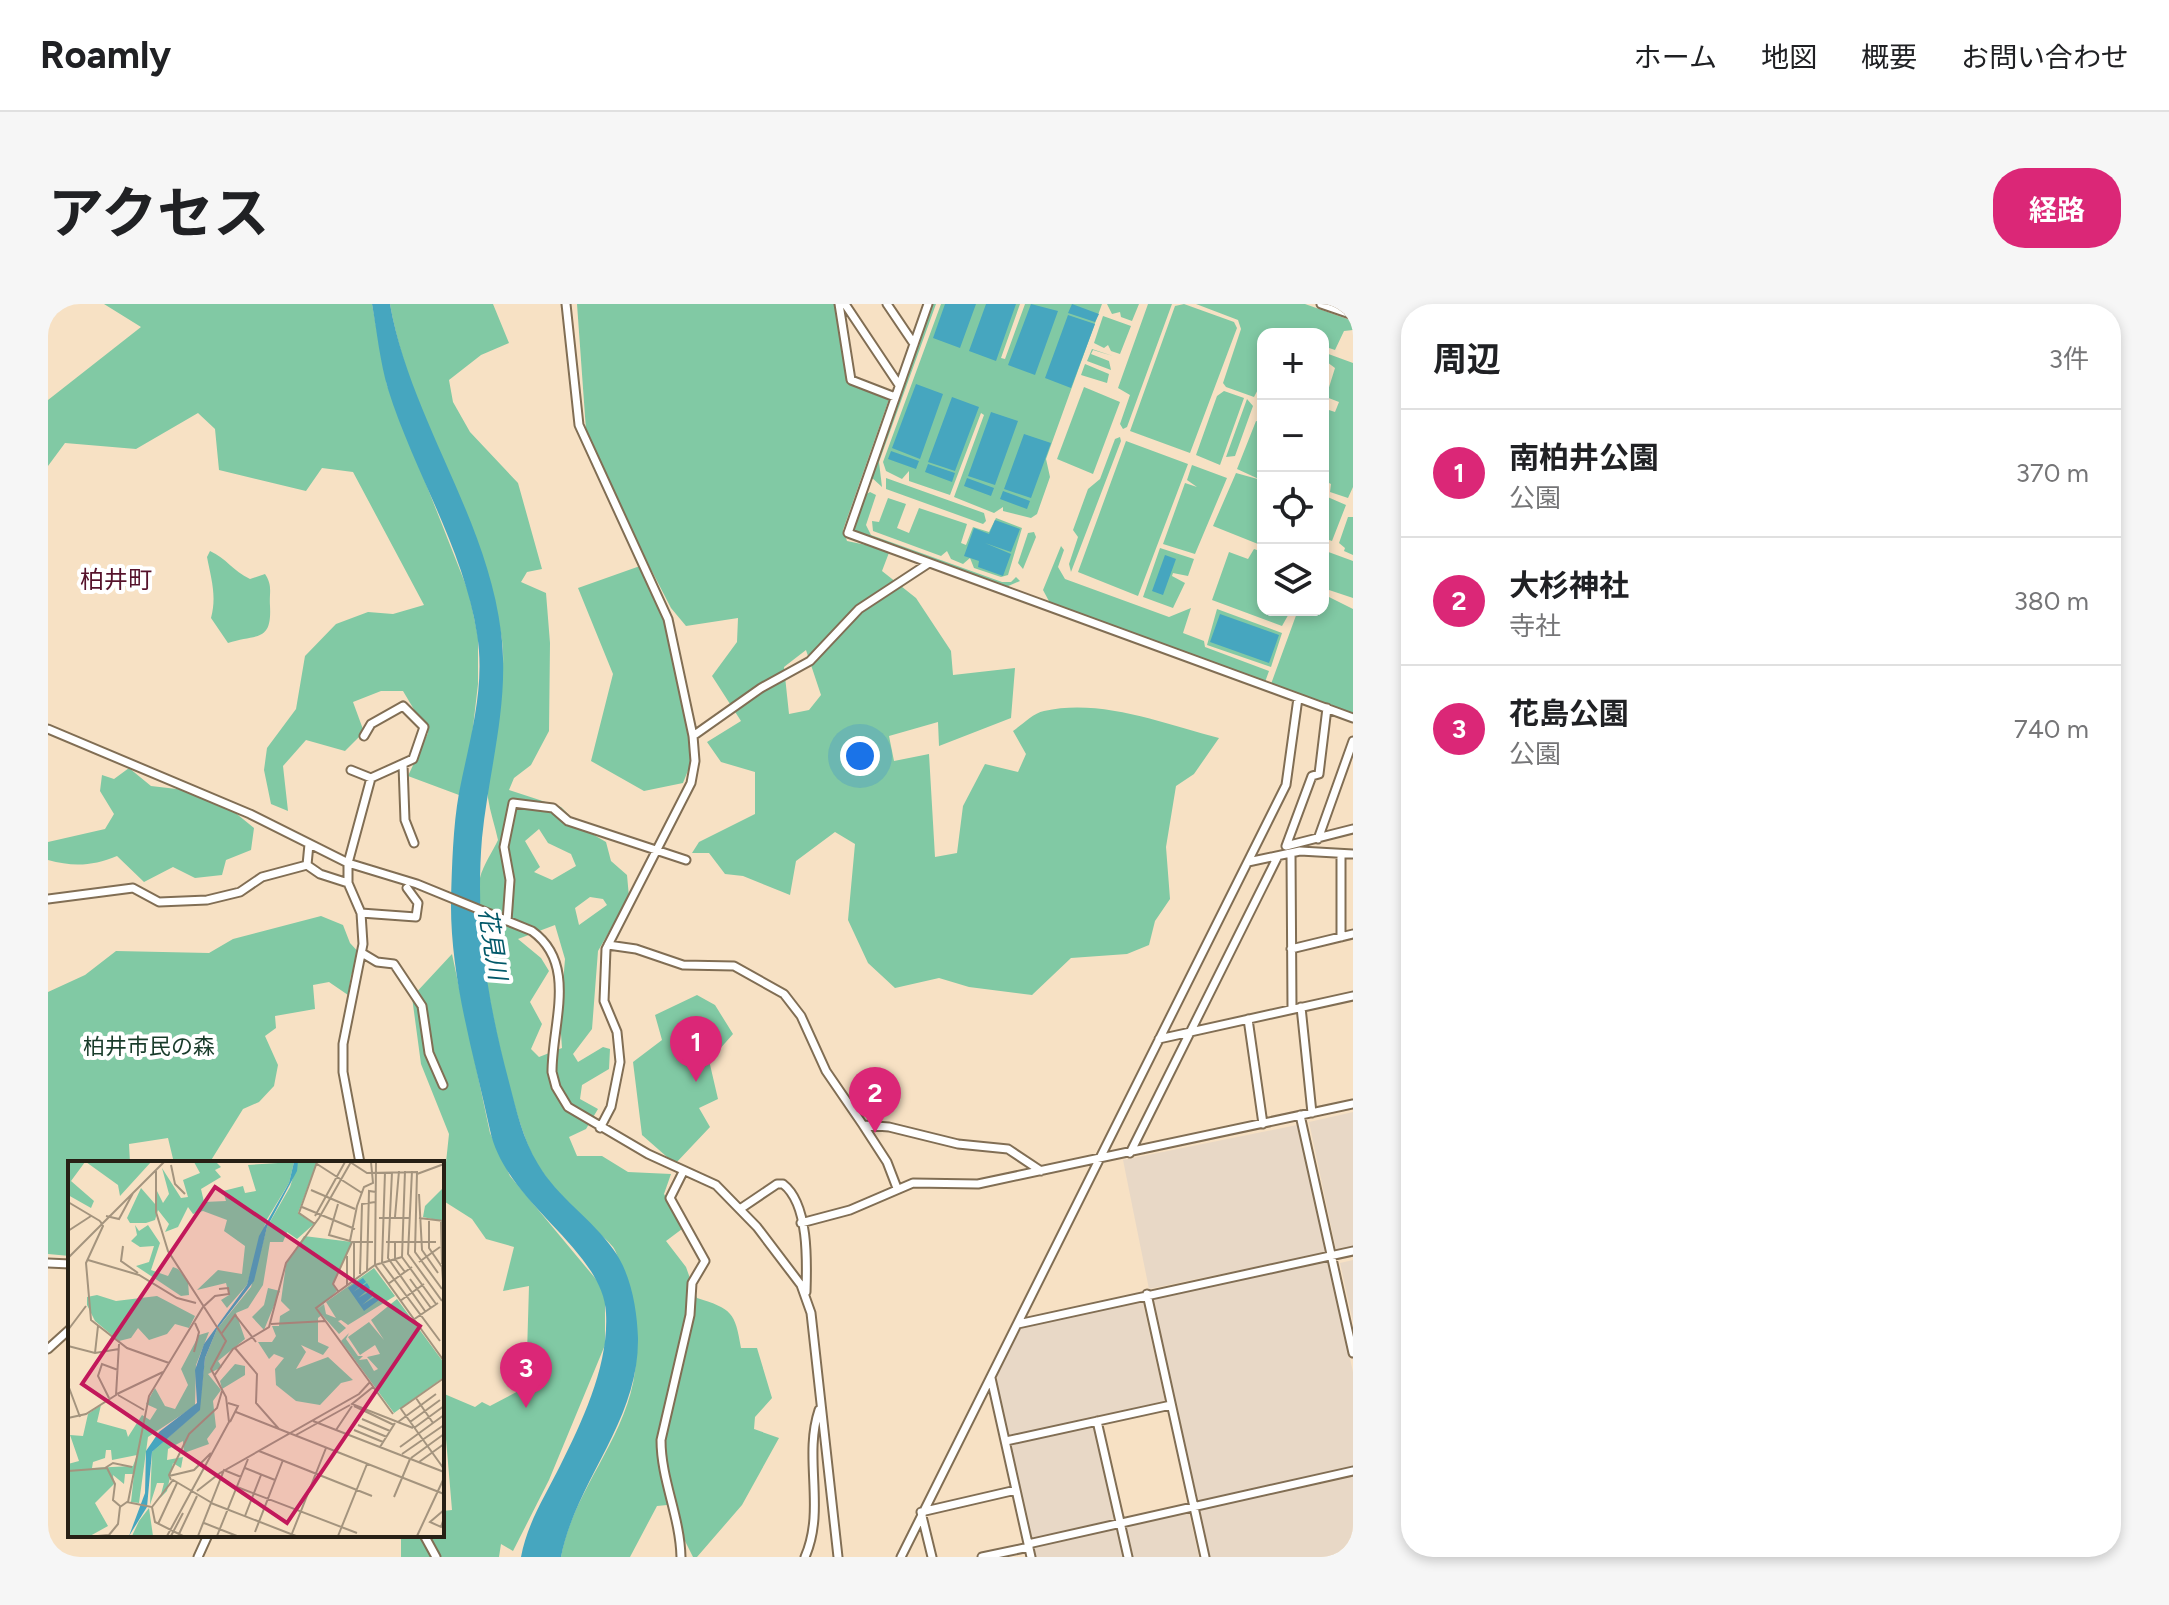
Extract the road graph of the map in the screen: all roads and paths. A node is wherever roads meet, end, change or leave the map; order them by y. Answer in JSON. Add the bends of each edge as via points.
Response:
{"nodes":[{"id":1,"x":566,"y":304,"type":"edge"},
{"id":2,"x":839,"y":304,"type":"edge"},
{"id":3,"x":845,"y":304,"type":"edge"},
{"id":4,"x":887,"y":304,"type":"edge"},
{"id":5,"x":928,"y":304,"type":"edge"},
{"id":6,"x":1321,"y":304,"type":"edge"},
{"id":7,"x":1353,"y":315,"type":"edge"},
{"id":8,"x":914,"y":344,"type":"junction"},
{"id":9,"x":899,"y":385,"type":"junction"},
{"id":10,"x":895,"y":397,"type":"junction"},
{"id":11,"x":929,"y":563,"type":"junction"},
{"id":12,"x":1298,"y":698,"type":"junction"},
{"id":13,"x":1327,"y":708,"type":"junction"},
{"id":14,"x":1353,"y":718,"type":"edge"},
{"id":15,"x":48,"y":729,"type":"edge"},
{"id":16,"x":364,"y":736,"type":"dead end"},
{"id":17,"x":693,"y":736,"type":"junction"},
{"id":18,"x":1353,"y":741,"type":"edge"},
{"id":19,"x":403,"y":765,"type":"junction"},
{"id":20,"x":351,"y":770,"type":"dead end"},
{"id":21,"x":371,"y":778,"type":"junction"},
{"id":22,"x":1353,"y":829,"type":"edge"},
{"id":23,"x":1318,"y":839,"type":"junction"},
{"id":24,"x":414,"y":843,"type":"dead end"},
{"id":25,"x":309,"y":844,"type":"junction"},
{"id":26,"x":657,"y":853,"type":"junction"},
{"id":27,"x":1291,"y":853,"type":"junction"},
{"id":28,"x":1353,"y":854,"type":"edge"},
{"id":29,"x":1341,"y":855,"type":"junction"},
{"id":30,"x":1278,"y":856,"type":"junction"},
{"id":31,"x":686,"y":860,"type":"dead end"},
{"id":32,"x":1248,"y":862,"type":"junction"},
{"id":33,"x":348,"y":863,"type":"junction"},
{"id":34,"x":307,"y":865,"type":"junction"},
{"id":35,"x":348,"y":883,"type":"junction"},
{"id":36,"x":407,"y":888,"type":"dead end"},
{"id":37,"x":48,"y":899,"type":"edge"},
{"id":38,"x":361,"y":913,"type":"junction"},
{"id":39,"x":503,"y":919,"type":"junction"},
{"id":40,"x":1353,"y":934,"type":"edge"},
{"id":41,"x":1341,"y":937,"type":"junction"},
{"id":42,"x":608,"y":945,"type":"junction"},
{"id":43,"x":1291,"y":949,"type":"junction"},
{"id":44,"x":362,"y":953,"type":"junction"},
{"id":45,"x":1353,"y":996,"type":"edge"},
{"id":46,"x":1301,"y":1007,"type":"junction"},
{"id":47,"x":1292,"y":1009,"type":"junction"},
{"id":48,"x":1248,"y":1019,"type":"junction"},
{"id":49,"x":1190,"y":1033,"type":"junction"},
{"id":50,"x":1159,"y":1039,"type":"junction"},
{"id":51,"x":443,"y":1085,"type":"dead end"},
{"id":52,"x":1353,"y":1104,"type":"edge"},
{"id":53,"x":1312,"y":1113,"type":"junction"},
{"id":54,"x":1300,"y":1115,"type":"junction"},
{"id":55,"x":1263,"y":1124,"type":"junction"},
{"id":56,"x":863,"y":1125,"type":"junction"},
{"id":57,"x":600,"y":1128,"type":"junction"},
{"id":58,"x":1130,"y":1153,"type":"junction"},
{"id":59,"x":1099,"y":1159,"type":"junction"},
{"id":60,"x":360,"y":1161,"type":"edge"},
{"id":61,"x":1041,"y":1171,"type":"junction"},
{"id":62,"x":683,"y":1172,"type":"junction"},
{"id":63,"x":897,"y":1188,"type":"junction"},
{"id":64,"x":740,"y":1209,"type":"junction"},
{"id":65,"x":801,"y":1223,"type":"junction"},
{"id":66,"x":1353,"y":1251,"type":"edge"},
{"id":67,"x":1331,"y":1256,"type":"junction"},
{"id":68,"x":48,"y":1263,"type":"edge"},
{"id":69,"x":68,"y":1264,"type":"edge"},
{"id":70,"x":806,"y":1294,"type":"junction"},
{"id":71,"x":1147,"y":1294,"type":"junction"},
{"id":72,"x":1018,"y":1324,"type":"junction"},
{"id":73,"x":68,"y":1331,"type":"edge"},
{"id":74,"x":48,"y":1349,"type":"edge"},
{"id":75,"x":1353,"y":1353,"type":"edge"},
{"id":76,"x":991,"y":1378,"type":"junction"},
{"id":77,"x":1171,"y":1405,"type":"junction"},
{"id":78,"x":820,"y":1407,"type":"junction"},
{"id":79,"x":1097,"y":1421,"type":"junction"},
{"id":80,"x":1006,"y":1441,"type":"junction"},
{"id":81,"x":1353,"y":1471,"type":"edge"},
{"id":82,"x":1016,"y":1490,"type":"junction"},
{"id":83,"x":1194,"y":1507,"type":"junction"},
{"id":84,"x":921,"y":1512,"type":"junction"},
{"id":85,"x":1120,"y":1523,"type":"junction"},
{"id":86,"x":207,"y":1537,"type":"edge"},
{"id":87,"x":425,"y":1537,"type":"edge"},
{"id":88,"x":1028,"y":1545,"type":"junction"},
{"id":89,"x":198,"y":1557,"type":"edge"},
{"id":90,"x":436,"y":1557,"type":"edge"},
{"id":91,"x":681,"y":1557,"type":"edge"},
{"id":92,"x":805,"y":1557,"type":"edge"},
{"id":93,"x":838,"y":1557,"type":"edge"},
{"id":94,"x":901,"y":1557,"type":"edge"},
{"id":95,"x":932,"y":1557,"type":"edge"},
{"id":96,"x":982,"y":1557,"type":"edge"},
{"id":97,"x":1031,"y":1557,"type":"edge"},
{"id":98,"x":1128,"y":1557,"type":"edge"},
{"id":99,"x":1205,"y":1557,"type":"edge"}],
"edges":[{"from":1,"to":17,"type":"street","via":[[579,425],[668,619]]},
{"from":2,"to":10,"type":"street","via":[[851,380]]},
{"from":3,"to":9,"type":"street"},
{"from":4,"to":8,"type":"street"},
{"from":5,"to":8,"type":"street"},
{"from":6,"to":7,"type":"street"},
{"from":8,"to":9,"type":"street"},
{"from":9,"to":10,"type":"street"},
{"from":10,"to":11,"type":"street","via":[[847,529],[850,535]]},
{"from":11,"to":12,"type":"street"},
{"from":11,"to":17,"type":"street","via":[[859,609],[810,661]]},
{"from":12,"to":13,"type":"street"},
{"from":12,"to":32,"type":"street","via":[[1286,785]]},
{"from":13,"to":14,"type":"street"},
{"from":13,"to":23,"type":"street","via":[[1319,774],[1312,776],[1286,846]]},
{"from":15,"to":25,"type":"street"},
{"from":16,"to":19,"type":"street","via":[[371,724],[403,706],[424,727],[413,759]]},
{"from":17,"to":26,"type":"street","via":[[691,783]]},
{"from":18,"to":23,"type":"street"},
{"from":19,"to":21,"type":"street"},
{"from":19,"to":24,"type":"street","via":[[405,820]]},
{"from":20,"to":21,"type":"street"},
{"from":21,"to":33,"type":"street"},
{"from":22,"to":23,"type":"street"},
{"from":25,"to":33,"type":"street"},
{"from":25,"to":34,"type":"street"},
{"from":26,"to":31,"type":"street"},
{"from":26,"to":39,"type":"street","via":[[568,821],[553,808],[513,803],[504,847],[510,880]]},
{"from":26,"to":42,"type":"street"},
{"from":27,"to":29,"type":"street"},
{"from":27,"to":30,"type":"street"},
{"from":27,"to":43,"type":"street"},
{"from":28,"to":29,"type":"street"},
{"from":29,"to":41,"type":"street"},
{"from":30,"to":32,"type":"street"},
{"from":30,"to":49,"type":"street"},
{"from":32,"to":50,"type":"street"},
{"from":33,"to":35,"type":"street"},
{"from":33,"to":39,"type":"street"},
{"from":34,"to":35,"type":"street"},
{"from":34,"to":37,"type":"street","via":[[207,900],[159,902],[133,888]]},
{"from":35,"to":38,"type":"street"},
{"from":36,"to":38,"type":"street","via":[[418,903],[416,917]]},
{"from":38,"to":44,"type":"street"},
{"from":39,"to":57,"type":"street","via":[[548,943],[556,958],[561,974],[552,1062],[556,1087],[568,1107]]},
{"from":40,"to":41,"type":"street"},
{"from":41,"to":43,"type":"street"},
{"from":42,"to":56,"type":"street","via":[[683,965],[734,966],[784,994]]},
{"from":42,"to":57,"type":"street","via":[[604,1001],[617,1032],[620,1062],[611,1107]]},
{"from":43,"to":47,"type":"street"},
{"from":44,"to":51,"type":"street","via":[[394,964],[407,980],[422,1006],[429,1053]]},
{"from":44,"to":60,"type":"street","via":[[343,1044],[345,1098]]},
{"from":45,"to":46,"type":"street"},
{"from":46,"to":47,"type":"street"},
{"from":46,"to":53,"type":"street"},
{"from":47,"to":48,"type":"street"},
{"from":48,"to":49,"type":"street"},
{"from":48,"to":55,"type":"street"},
{"from":49,"to":50,"type":"street"},
{"from":49,"to":58,"type":"street"},
{"from":50,"to":59,"type":"street"},
{"from":52,"to":53,"type":"street"},
{"from":53,"to":54,"type":"street"},
{"from":54,"to":55,"type":"street"},
{"from":54,"to":67,"type":"street"},
{"from":55,"to":58,"type":"street"},
{"from":56,"to":61,"type":"street","via":[[1008,1149]]},
{"from":56,"to":63,"type":"street"},
{"from":57,"to":62,"type":"street"},
{"from":58,"to":59,"type":"street"},
{"from":59,"to":61,"type":"street"},
{"from":59,"to":72,"type":"street"},
{"from":61,"to":63,"type":"street","via":[[966,1186],[926,1182]]},
{"from":62,"to":64,"type":"street","via":[[716,1185]]},
{"from":62,"to":91,"type":"street","via":[[670,1198],[705,1261],[692,1283],[690,1315],[661,1440]]},
{"from":63,"to":65,"type":"street","via":[[850,1210]]},
{"from":64,"to":65,"type":"street","via":[[768,1188],[783,1184],[798,1202]]},
{"from":64,"to":70,"type":"street"},
{"from":65,"to":70,"type":"street"},
{"from":66,"to":67,"type":"street"},
{"from":67,"to":71,"type":"street"},
{"from":67,"to":75,"type":"street"},
{"from":68,"to":69,"type":"street"},
{"from":70,"to":78,"type":"street"},
{"from":71,"to":72,"type":"street"},
{"from":71,"to":77,"type":"street"},
{"from":72,"to":76,"type":"street"},
{"from":73,"to":74,"type":"street"},
{"from":76,"to":80,"type":"street"},
{"from":76,"to":84,"type":"street"},
{"from":77,"to":79,"type":"street"},
{"from":77,"to":83,"type":"street"},
{"from":78,"to":92,"type":"street","via":[[814,1431],[816,1530]]},
{"from":78,"to":93,"type":"street"},
{"from":79,"to":80,"type":"street"},
{"from":79,"to":85,"type":"street"},
{"from":80,"to":82,"type":"street"},
{"from":81,"to":83,"type":"street"},
{"from":82,"to":84,"type":"street"},
{"from":82,"to":88,"type":"street"},
{"from":83,"to":85,"type":"street"},
{"from":83,"to":99,"type":"street"},
{"from":84,"to":94,"type":"street"},
{"from":84,"to":95,"type":"street"},
{"from":85,"to":88,"type":"street"},
{"from":85,"to":98,"type":"street"},
{"from":86,"to":89,"type":"street"},
{"from":87,"to":90,"type":"street"},
{"from":88,"to":96,"type":"street"},
{"from":88,"to":97,"type":"street"}]}
